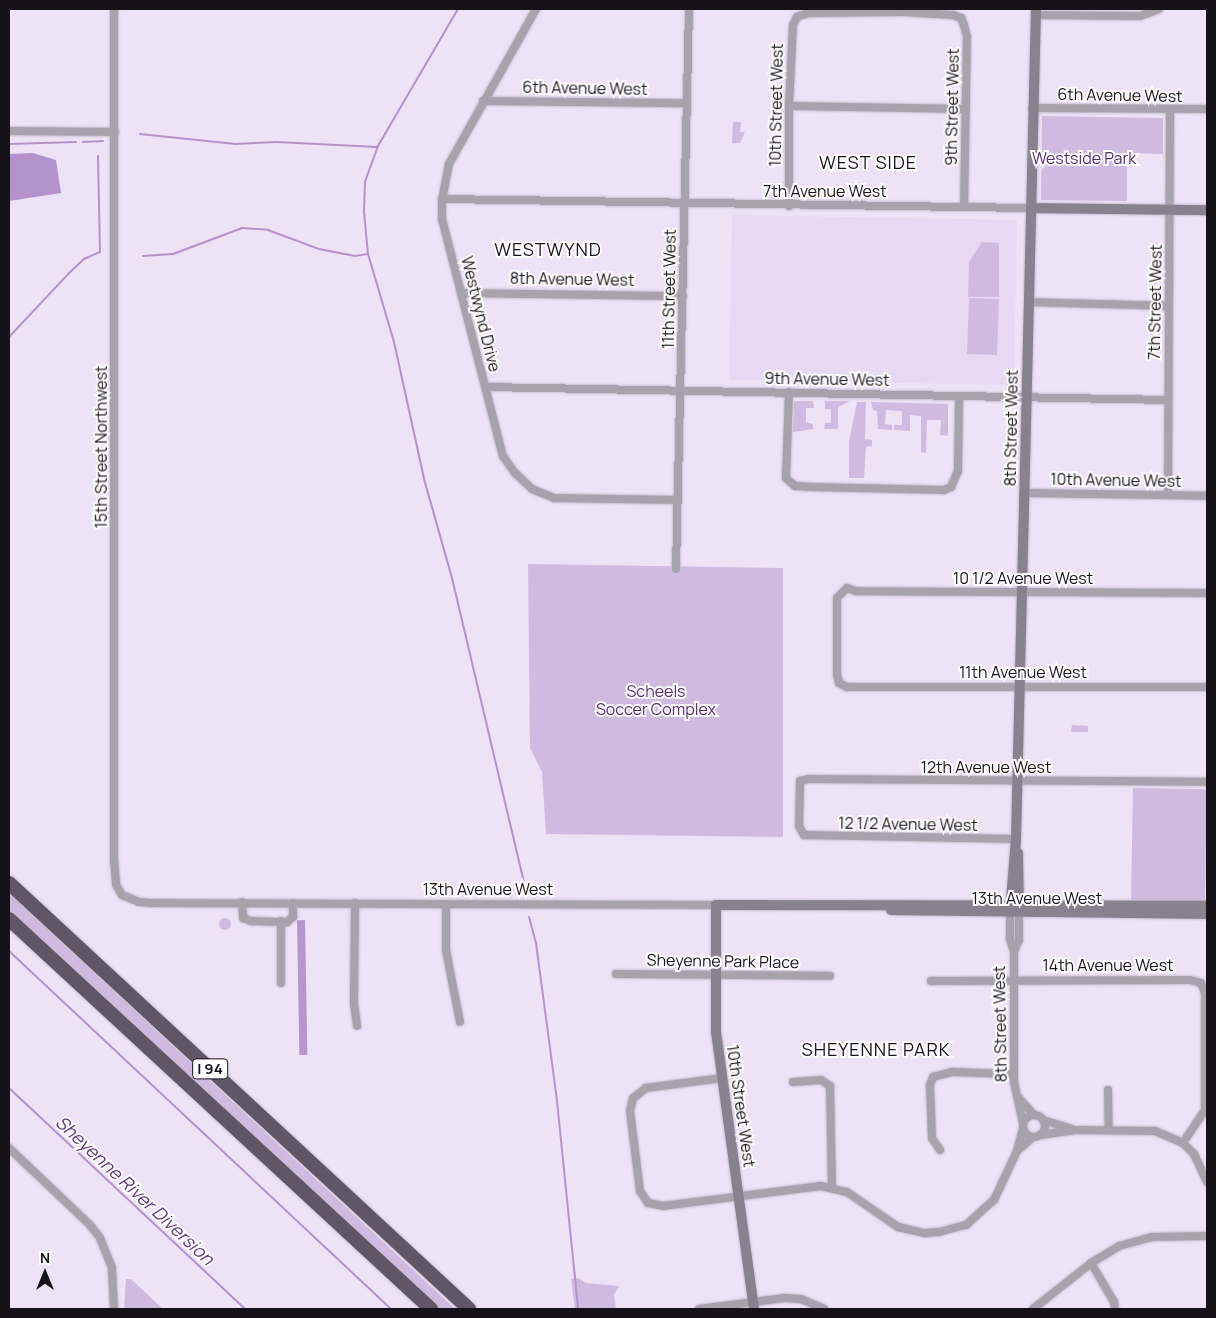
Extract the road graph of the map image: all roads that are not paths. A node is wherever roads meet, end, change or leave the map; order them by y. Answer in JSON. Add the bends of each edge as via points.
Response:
{"nodes":[{"id":1,"x":114,"y":9,"type":"edge"},
{"id":2,"x":536,"y":9,"type":"edge"},
{"id":3,"x":689,"y":9,"type":"edge"},
{"id":4,"x":1159,"y":9,"type":"edge"},
{"id":5,"x":1036,"y":12,"type":"edge"},
{"id":6,"x":808,"y":13,"type":"joint"},
{"id":7,"x":483,"y":101,"type":"junction"},
{"id":8,"x":686,"y":103,"type":"junction"},
{"id":9,"x":789,"y":106,"type":"junction"},
{"id":10,"x":1032,"y":108,"type":"junction"},
{"id":11,"x":966,"y":109,"type":"junction"},
{"id":12,"x":1170,"y":109,"type":"junction"},
{"id":13,"x":1207,"y":109,"type":"edge"},
{"id":14,"x":9,"y":131,"type":"edge"},
{"id":15,"x":115,"y":132,"type":"junction"},
{"id":16,"x":442,"y":200,"type":"junction"},
{"id":17,"x":685,"y":204,"type":"junction"},
{"id":18,"x":789,"y":206,"type":"junction"},
{"id":19,"x":964,"y":207,"type":"junction"},
{"id":20,"x":1031,"y":208,"type":"junction"},
{"id":21,"x":1170,"y":210,"type":"junction"},
{"id":22,"x":1207,"y":210,"type":"edge"},
{"id":23,"x":462,"y":293,"type":"junction"},
{"id":24,"x":683,"y":296,"type":"junction"},
{"id":25,"x":1029,"y":302,"type":"junction"},
{"id":26,"x":1170,"y":306,"type":"junction"},
{"id":27,"x":486,"y":387,"type":"junction"},
{"id":28,"x":681,"y":389,"type":"junction"},
{"id":29,"x":789,"y":392,"type":"junction"},
{"id":30,"x":959,"y":396,"type":"junction"},
{"id":31,"x":1027,"y":397,"type":"junction"},
{"id":32,"x":1167,"y":400,"type":"junction"},
{"id":33,"x":1025,"y":493,"type":"junction"},
{"id":34,"x":1168,"y":495,"type":"junction"},
{"id":35,"x":1207,"y":496,"type":"edge"},
{"id":36,"x":678,"y":500,"type":"junction"},
{"id":37,"x":676,"y":569,"type":"dead end"},
{"id":38,"x":1022,"y":592,"type":"junction"},
{"id":39,"x":1207,"y":593,"type":"edge"},
{"id":40,"x":839,"y":682,"type":"joint"},
{"id":41,"x":1019,"y":686,"type":"junction"},
{"id":42,"x":1207,"y":687,"type":"edge"},
{"id":43,"x":1017,"y":781,"type":"junction"},
{"id":44,"x":1207,"y":782,"type":"edge"},
{"id":45,"x":802,"y":832,"type":"joint"},
{"id":46,"x":1016,"y":844,"type":"junction"},
{"id":47,"x":9,"y":883,"type":"edge"},
{"id":48,"x":116,"y":885,"type":"joint"},
{"id":49,"x":242,"y":902,"type":"junction"},
{"id":50,"x":293,"y":903,"type":"junction"},
{"id":51,"x":355,"y":904,"type":"junction"},
{"id":52,"x":446,"y":904,"type":"junction"},
{"id":53,"x":716,"y":905,"type":"junction"},
{"id":54,"x":1207,"y":906,"type":"edge"},
{"id":55,"x":1015,"y":909,"type":"junction"},
{"id":56,"x":1207,"y":914,"type":"edge"},
{"id":57,"x":9,"y":919,"type":"edge"},
{"id":58,"x":281,"y":921,"type":"junction"},
{"id":59,"x":616,"y":974,"type":"dead end"},
{"id":60,"x":716,"y":975,"type":"junction"},
{"id":61,"x":830,"y":976,"type":"dead end"},
{"id":62,"x":1014,"y":978,"type":"junction"},
{"id":63,"x":931,"y":981,"type":"dead end"},
{"id":64,"x":281,"y":983,"type":"dead end"},
{"id":65,"x":460,"y":1022,"type":"dead end"},
{"id":66,"x":357,"y":1026,"type":"dead end"},
{"id":67,"x":1013,"y":1074,"type":"junction"},
{"id":68,"x":722,"y":1078,"type":"junction"},
{"id":69,"x":793,"y":1082,"type":"dead end"},
{"id":70,"x":1108,"y":1090,"type":"dead end"},
{"id":71,"x":1018,"y":1097,"type":"junction"},
{"id":72,"x":1034,"y":1115,"type":"junction"},
{"id":73,"x":1043,"y":1120,"type":"junction"},
{"id":74,"x":1023,"y":1126,"type":"junction"},
{"id":75,"x":1109,"y":1129,"type":"junction"},
{"id":76,"x":1074,"y":1130,"type":"junction"},
{"id":77,"x":1036,"y":1136,"type":"junction"},
{"id":78,"x":1183,"y":1143,"type":"junction"},
{"id":79,"x":9,"y":1148,"type":"edge"},
{"id":80,"x":940,"y":1150,"type":"dead end"},
{"id":81,"x":1017,"y":1151,"type":"junction"},
{"id":82,"x":1207,"y":1182,"type":"edge"},
{"id":83,"x":832,"y":1187,"type":"junction"},
{"id":84,"x":738,"y":1195,"type":"junction"},
{"id":85,"x":1207,"y":1236,"type":"edge"},
{"id":86,"x":1091,"y":1263,"type":"junction"},
{"id":87,"x":753,"y":1305,"type":"edge"},
{"id":88,"x":114,"y":1309,"type":"edge"},
{"id":89,"x":431,"y":1309,"type":"edge"},
{"id":90,"x":470,"y":1309,"type":"edge"},
{"id":91,"x":699,"y":1309,"type":"edge"},
{"id":92,"x":824,"y":1309,"type":"edge"},
{"id":93,"x":1033,"y":1309,"type":"edge"},
{"id":94,"x":1115,"y":1309,"type":"edge"}],
"edges":[{"from":1,"to":15,"type":"street","name":"15th Street Northwest"},
{"from":2,"to":7,"type":"street","name":"Westwynd Drive"},
{"from":3,"to":8,"type":"street","name":"11th Street West"},
{"from":4,"to":5,"type":"street","via":[[1140,16]]},
{"from":5,"to":10,"type":"street","name":"8th Street West"},
{"from":6,"to":9,"type":"street","name":"10th Street West","via":[[797,17],[793,25]]},
{"from":6,"to":11,"type":"street","name":"9th Street West","via":[[953,15],[961,18],[967,37]]},
{"from":7,"to":8,"type":"street","name":"6th Avenue West"},
{"from":7,"to":16,"type":"street","name":"Westwynd Drive","via":[[449,164]]},
{"from":8,"to":17,"type":"street","name":"11th Street West"},
{"from":9,"to":11,"type":"street"},
{"from":9,"to":18,"type":"street","name":"10th Street West"},
{"from":10,"to":12,"type":"street","name":"6th Avenue West"},
{"from":10,"to":20,"type":"street","name":"8th Street West"},
{"from":11,"to":19,"type":"street","name":"9th Street West"},
{"from":12,"to":13,"type":"street","name":"6th Avenue West"},
{"from":12,"to":21,"type":"street","name":"7th Street West"},
{"from":14,"to":15,"type":"street"},
{"from":15,"to":48,"type":"street","name":"15th Street Northwest"},
{"from":16,"to":17,"type":"street","name":"7th Avenue West"},
{"from":16,"to":23,"type":"street","name":"Westwynd Drive","via":[[442,219]]},
{"from":17,"to":18,"type":"street","name":"7th Avenue West"},
{"from":17,"to":24,"type":"street","name":"11th Street West"},
{"from":18,"to":19,"type":"street","name":"7th Avenue West"},
{"from":19,"to":20,"type":"street","name":"7th Avenue West"},
{"from":20,"to":21,"type":"street","name":"7th Avenue West"},
{"from":20,"to":25,"type":"street","name":"8th Street West"},
{"from":21,"to":22,"type":"street","name":"7th Avenue West"},
{"from":21,"to":26,"type":"street","name":"7th Street West"},
{"from":23,"to":24,"type":"street","name":"8th Avenue West"},
{"from":23,"to":27,"type":"street","name":"Westwynd Drive"},
{"from":24,"to":28,"type":"street","name":"11th Street West"},
{"from":25,"to":26,"type":"street"},
{"from":25,"to":31,"type":"street","name":"8th Street West"},
{"from":26,"to":32,"type":"street","name":"7th Street West"},
{"from":27,"to":28,"type":"street","name":"9th Avenue West"},
{"from":27,"to":36,"type":"street","name":"Westwynd Drive","via":[[503,456],[532,489],[554,498]]},
{"from":28,"to":29,"type":"street","name":"9th Avenue West"},
{"from":28,"to":36,"type":"street","name":"11th Street West"},
{"from":29,"to":30,"type":"street","name":"9th Avenue West"},
{"from":29,"to":30,"type":"street","via":[[784,470],[788,482],[794,486],[812,487],[944,490],[951,487],[958,471]]},
{"from":30,"to":31,"type":"street","name":"9th Avenue West"},
{"from":31,"to":32,"type":"street","name":"9th Avenue West"},
{"from":31,"to":33,"type":"street","name":"8th Street West"},
{"from":32,"to":34,"type":"street","name":"7th Street West"},
{"from":33,"to":34,"type":"street","name":"10th Avenue West"},
{"from":33,"to":38,"type":"street","name":"8th Street West"},
{"from":34,"to":35,"type":"street","name":"10th Avenue West"},
{"from":36,"to":37,"type":"street","name":"11th Street West"},
{"from":38,"to":39,"type":"street","name":"10 1/2 Avenue West"},
{"from":38,"to":40,"type":"street","name":"10 1/2 Avenue West","via":[[856,591],[846,588],[837,598]]},
{"from":38,"to":41,"type":"street","name":"8th Street West"},
{"from":40,"to":41,"type":"street","name":"11th Avenue West","via":[[847,687]]},
{"from":41,"to":42,"type":"street","name":"11th Avenue West"},
{"from":41,"to":43,"type":"street","name":"8th Street West"},
{"from":43,"to":44,"type":"street","name":"12th Avenue West"},
{"from":43,"to":45,"type":"street","name":"12th Avenue West","via":[[808,779],[800,781]]},
{"from":43,"to":46,"type":"street","name":"8th Street West"},
{"from":45,"to":46,"type":"street","name":"12 1/2 Avenue West","via":[[813,836]]},
{"from":46,"to":55,"type":"street","name":"8th Street West"},
{"from":47,"to":90,"type":"highway","number":"I 94"},
{"from":48,"to":49,"type":"street","name":"13th Avenue West","via":[[122,895],[139,902]]},
{"from":49,"to":50,"type":"street","name":"13th Avenue West"},
{"from":49,"to":58,"type":"street","via":[[245,920]]},
{"from":50,"to":51,"type":"street","name":"13th Avenue West"},
{"from":50,"to":58,"type":"street","via":[[291,920]]},
{"from":51,"to":52,"type":"street","name":"13th Avenue West"},
{"from":51,"to":66,"type":"street","via":[[354,1004]]},
{"from":52,"to":53,"type":"street","name":"13th Avenue West"},
{"from":52,"to":65,"type":"street","via":[[446,950]]},
{"from":53,"to":55,"type":"street","name":"13th Avenue West"},
{"from":53,"to":60,"type":"street","name":"10th Street West"},
{"from":54,"to":55,"type":"street","name":"13th Avenue West"},
{"from":55,"to":56,"type":"street","name":"13th Avenue West"},
{"from":55,"to":62,"type":"street","name":"8th Street West","via":[[1010,939],[1014,950]]},
{"from":57,"to":89,"type":"highway","number":"I 94"},
{"from":58,"to":64,"type":"street"},
{"from":59,"to":60,"type":"street","name":"Sheyenne Park Place"},
{"from":60,"to":61,"type":"street","name":"Sheyenne Park Place"},
{"from":60,"to":68,"type":"street","name":"10th Street West","via":[[716,1032]]},
{"from":62,"to":63,"type":"street","name":"14th Avenue West"},
{"from":62,"to":67,"type":"street","name":"8th Street West"},
{"from":62,"to":78,"type":"street","name":"14th Avenue West","via":[[1190,980],[1201,983],[1205,993],[1205,1110]]},
{"from":67,"to":71,"type":"street","name":"8th Street West"},
{"from":67,"to":80,"type":"street","via":[[952,1072],[933,1077],[930,1101],[932,1138]]},
{"from":68,"to":84,"type":"street","name":"10th Street West"},
{"from":68,"to":84,"type":"street","via":[[646,1088],[633,1098],[630,1111],[640,1191],[648,1203],[663,1206]]},
{"from":69,"to":83,"type":"street","via":[[821,1080],[830,1086]]},
{"from":70,"to":75,"type":"street"},
{"from":71,"to":72,"type":"street","name":"8th Street West"},
{"from":71,"to":74,"type":"street","name":"8th Street West"},
{"from":72,"to":73,"type":"street","name":"8th Street West"},
{"from":72,"to":74,"type":"street"},
{"from":73,"to":76,"type":"street","name":"8th Street West"},
{"from":73,"to":77,"type":"street","via":[[1045,1127]]},
{"from":74,"to":77,"type":"street"},
{"from":74,"to":81,"type":"street"},
{"from":75,"to":76,"type":"street"},
{"from":75,"to":78,"type":"street","via":[[1155,1131]]},
{"from":76,"to":77,"type":"street"},
{"from":77,"to":81,"type":"street"},
{"from":78,"to":82,"type":"street","via":[[1194,1154]]},
{"from":79,"to":88,"type":"street","via":[[100,1238],[112,1268]]},
{"from":81,"to":83,"type":"street","via":[[1001,1189],[987,1209],[966,1224],[940,1232],[925,1233],[898,1227],[860,1199]]},
{"from":83,"to":84,"type":"street"},
{"from":84,"to":87,"type":"street","name":"10th Street West"},
{"from":85,"to":86,"type":"street","via":[[1152,1237],[1119,1246]]},
{"from":86,"to":93,"type":"street"},
{"from":86,"to":94,"type":"street"},
{"from":87,"to":91,"type":"street"},
{"from":87,"to":92,"type":"street","via":[[801,1299]]}]}
